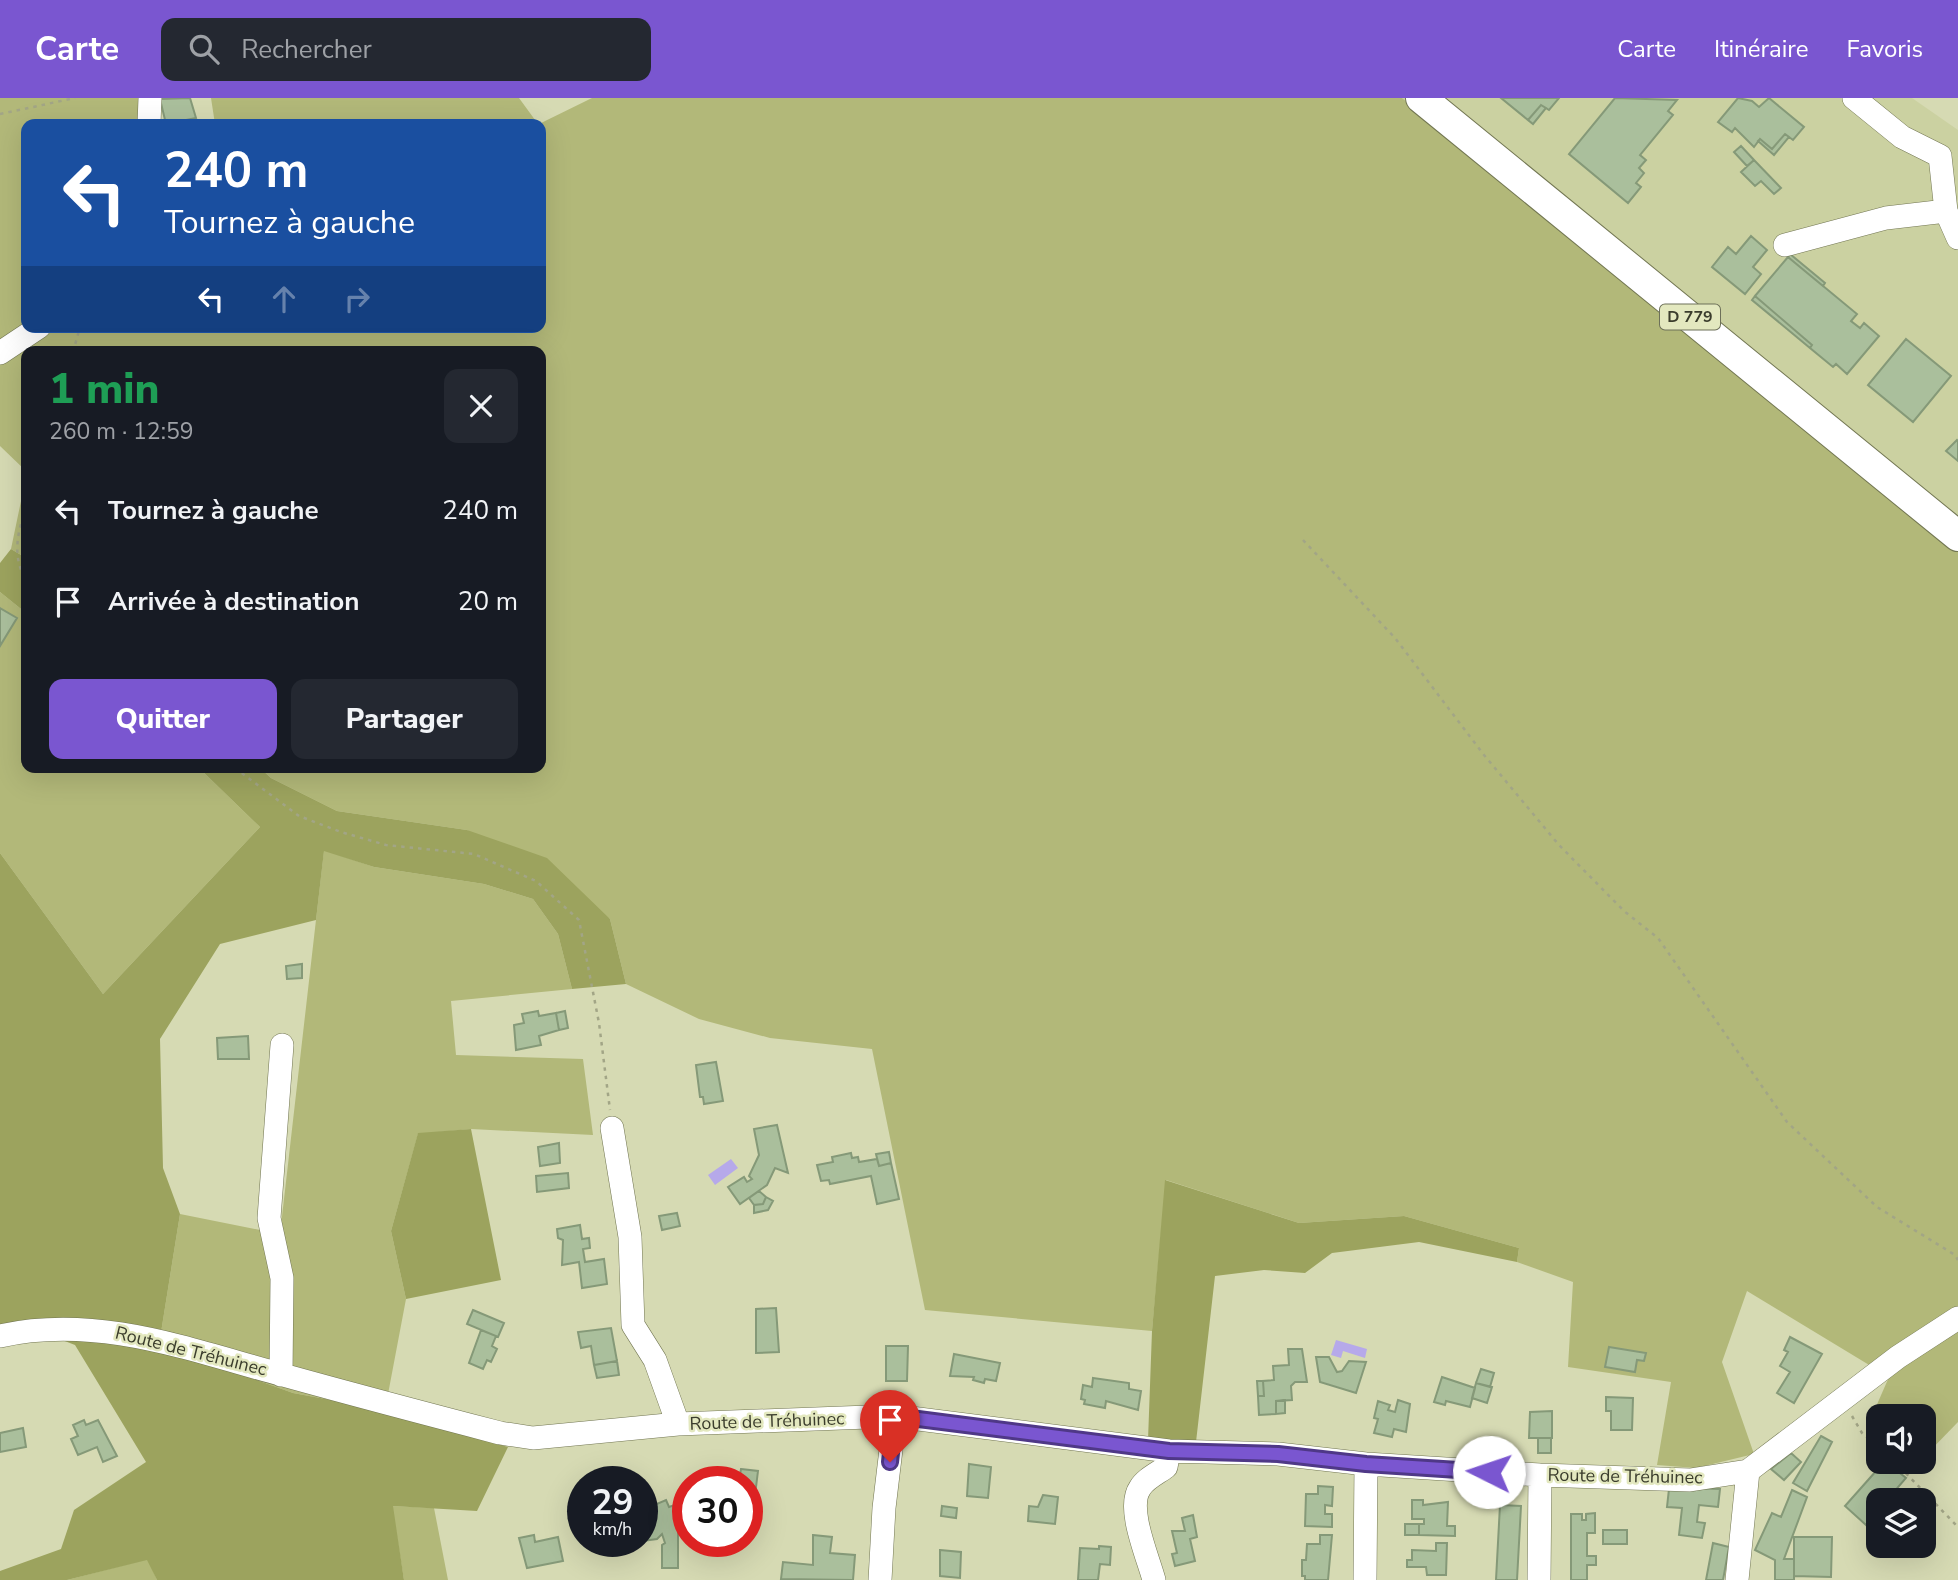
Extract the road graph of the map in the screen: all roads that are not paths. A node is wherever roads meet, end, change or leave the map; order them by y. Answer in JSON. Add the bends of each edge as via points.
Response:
{"nodes":[{"id":1,"x":150,"y":98,"type":"edge"},
{"id":2,"x":1421,"y":98,"type":"edge"},
{"id":3,"x":1854,"y":98,"type":"edge"},
{"id":4,"x":149,"y":119,"type":"edge"},
{"id":5,"x":1949,"y":155,"type":"edge"},
{"id":6,"x":1946,"y":211,"type":"junction"},
{"id":7,"x":1958,"y":238,"type":"edge"},
{"id":8,"x":1785,"y":245,"type":"dead end"},
{"id":9,"x":31,"y":333,"type":"edge"},
{"id":10,"x":0,"y":353,"type":"edge"},
{"id":11,"x":1958,"y":536,"type":"edge"},
{"id":12,"x":282,"y":1045,"type":"dead end"},
{"id":13,"x":612,"y":1128,"type":"road end"},
{"id":14,"x":1958,"y":1318,"type":"edge"},
{"id":15,"x":0,"y":1336,"type":"edge"},
{"id":16,"x":281,"y":1374,"type":"junction"},
{"id":17,"x":895,"y":1416,"type":"junction"},
{"id":18,"x":678,"y":1424,"type":"junction"},
{"id":19,"x":1169,"y":1451,"type":"junction"},
{"id":20,"x":1366,"y":1464,"type":"junction"},
{"id":21,"x":1748,"y":1471,"type":"junction"},
{"id":22,"x":1540,"y":1475,"type":"junction"},
{"id":23,"x":880,"y":1580,"type":"edge"},
{"id":24,"x":1154,"y":1580,"type":"edge"},
{"id":25,"x":1365,"y":1580,"type":"edge"},
{"id":26,"x":1539,"y":1580,"type":"edge"},
{"id":27,"x":1737,"y":1580,"type":"edge"}],
"edges":[{"from":1,"to":4,"type":"street"},
{"from":2,"to":11,"type":"main road","number":"D 779"},
{"from":3,"to":5,"type":"street","via":[[1902,137]]},
{"from":5,"to":6,"type":"street"},
{"from":6,"to":7,"type":"street"},
{"from":6,"to":8,"type":"street","via":[[1886,218]]},
{"from":9,"to":10,"type":"street"},
{"from":12,"to":16,"type":"street","via":[[269,1218],[282,1278]]},
{"from":13,"to":18,"type":"street","via":[[631,1237],[633,1325],[655,1360]]},
{"from":14,"to":21,"type":"street","name":"Route de Tréhuinec","via":[[1898,1357]]},
{"from":15,"to":16,"type":"street","name":"Route de Tréhuinec","via":[[28,1329],[102,1329]]},
{"from":16,"to":18,"type":"street","name":"Route de Tréhuinec","via":[[533,1438]]},
{"from":17,"to":18,"type":"street","name":"Route de Tréhuinec"},
{"from":17,"to":19,"type":"street","name":"Route de Tréhuinec"},
{"from":17,"to":23,"type":"street"},
{"from":19,"to":20,"type":"street","name":"Route de Tréhuinec","via":[[1278,1454]]},
{"from":19,"to":24,"type":"street","via":[[1166,1467],[1141,1485],[1135,1497],[1135,1513]]},
{"from":20,"to":22,"type":"street","name":"Route de Tréhuinec"},
{"from":20,"to":25,"type":"street"},
{"from":21,"to":22,"type":"street","name":"Route de Tréhuinec","via":[[1690,1480]]},
{"from":21,"to":27,"type":"street"},
{"from":22,"to":26,"type":"street"}]}
